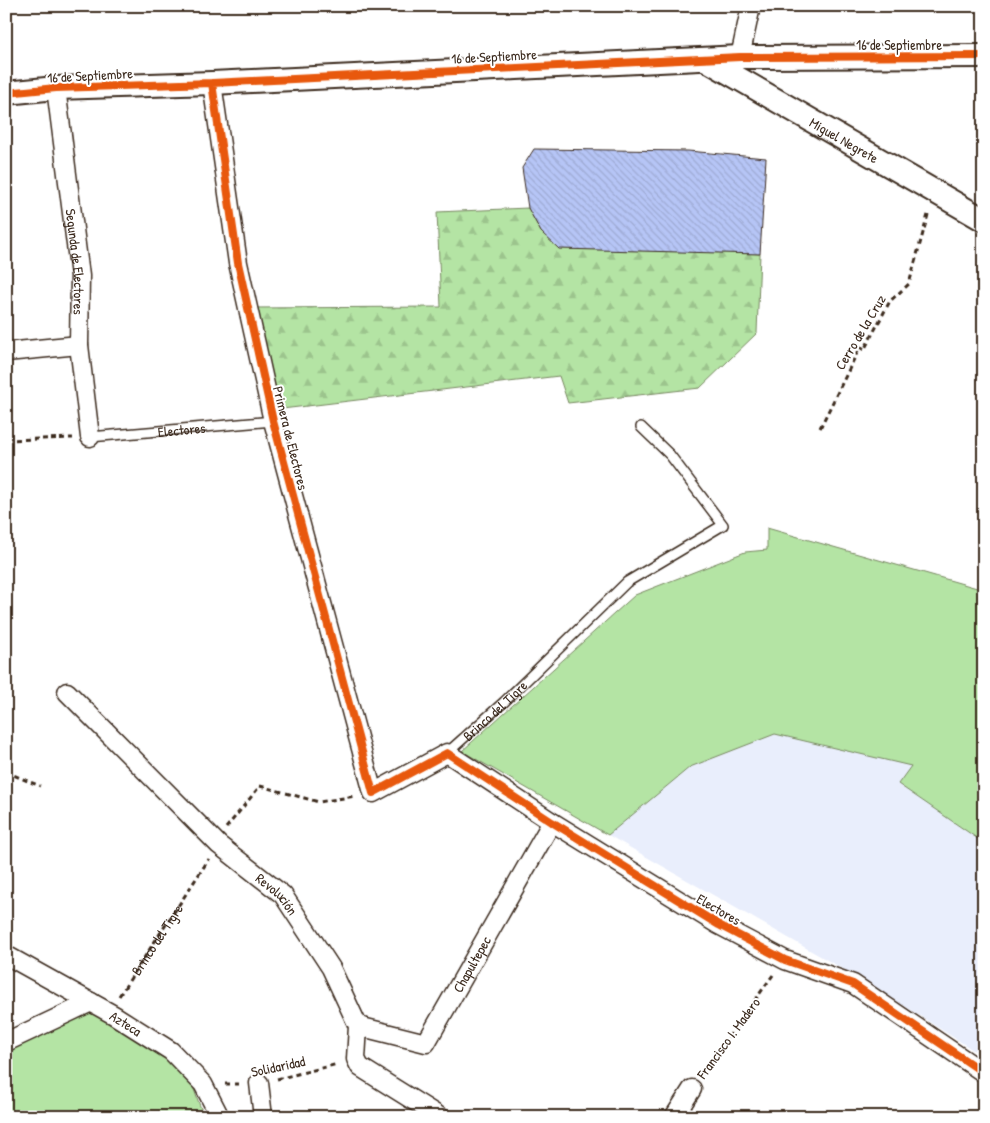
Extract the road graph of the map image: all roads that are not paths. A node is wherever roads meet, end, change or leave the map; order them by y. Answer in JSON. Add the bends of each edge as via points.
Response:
{"nodes":[{"id":1,"x":751,"y":6,"type":"edge"},
{"id":2,"x":984,"y":56,"type":"edge"},
{"id":3,"x":740,"y":57,"type":"junction"},
{"id":4,"x":705,"y":59,"type":"junction"},
{"id":5,"x":212,"y":83,"type":"junction"},
{"id":6,"x":56,"y":88,"type":"junction"},
{"id":7,"x":6,"y":93,"type":"edge"},
{"id":8,"x":984,"y":220,"type":"edge"},
{"id":9,"x":79,"y":346,"type":"junction"},
{"id":10,"x":6,"y":352,"type":"edge"},
{"id":11,"x":273,"y":421,"type":"junction"},
{"id":12,"x":641,"y":427,"type":"dead end"},
{"id":13,"x":90,"y":437,"type":"joint"},
{"id":14,"x":67,"y":692,"type":"dead end"},
{"id":15,"x":447,"y":753,"type":"junction"},
{"id":16,"x":373,"y":793,"type":"joint"},
{"id":17,"x":552,"y":822,"type":"junction"},
{"id":18,"x":6,"y":955,"type":"edge"},
{"id":19,"x":91,"y":1002,"type":"junction"},
{"id":20,"x":358,"y":1026,"type":"junction"},
{"id":21,"x":6,"y":1042,"type":"edge"},
{"id":22,"x":984,"y":1074,"type":"edge"},
{"id":23,"x":259,"y":1083,"type":"road end"},
{"id":24,"x":692,"y":1088,"type":"road end"},
{"id":25,"x":220,"y":1117,"type":"edge"},
{"id":26,"x":263,"y":1117,"type":"edge"},
{"id":27,"x":440,"y":1117,"type":"edge"},
{"id":28,"x":674,"y":1117,"type":"edge"}],
"edges":[{"from":1,"to":3,"type":"street"},
{"from":2,"to":3,"type":"street","name":"16 de Septiembre"},
{"from":3,"to":4,"type":"street","name":"16 de Septiembre"},
{"from":4,"to":5,"type":"street","name":"16 de Septiembre"},
{"from":4,"to":8,"type":"street","name":"Miguel Negrete"},
{"from":5,"to":6,"type":"street","name":"16 de Septiembre"},
{"from":5,"to":11,"type":"street","name":"Primera de Electores","via":[[238,263]]},
{"from":6,"to":7,"type":"street","name":"16 de Septiembre"},
{"from":6,"to":9,"type":"street","name":"Segunda de Electores","via":[[80,276]]},
{"from":9,"to":10,"type":"street"},
{"from":9,"to":13,"type":"street","name":"Segunda de Electores"},
{"from":11,"to":13,"type":"lane","name":"Electores"},
{"from":11,"to":16,"type":"street","name":"Primera de Electores"},
{"from":12,"to":15,"type":"lane","name":"Brinco del Tigre","via":[[670,455],[722,525],[627,582]]},
{"from":14,"to":20,"type":"street","name":"Revolución","via":[[219,845],[283,895],[332,968]]},
{"from":15,"to":16,"type":"street","name":"Brinco del Tigre"},
{"from":15,"to":17,"type":"street","name":"Electores"},
{"from":17,"to":20,"type":"street","name":"Chapultepec","via":[[426,1044]]},
{"from":17,"to":22,"type":"street","name":"Electores","via":[[719,925],[785,960],[853,984]]},
{"from":18,"to":19,"type":"street","name":"Azteca"},
{"from":19,"to":21,"type":"street"},
{"from":19,"to":25,"type":"street","name":"Azteca","via":[[171,1051],[203,1084]]},
{"from":20,"to":27,"type":"street","name":"Revolución","via":[[356,1059],[360,1067]]},
{"from":23,"to":26,"type":"street"},
{"from":24,"to":28,"type":"street","name":"Francisco I. Madero"}]}
